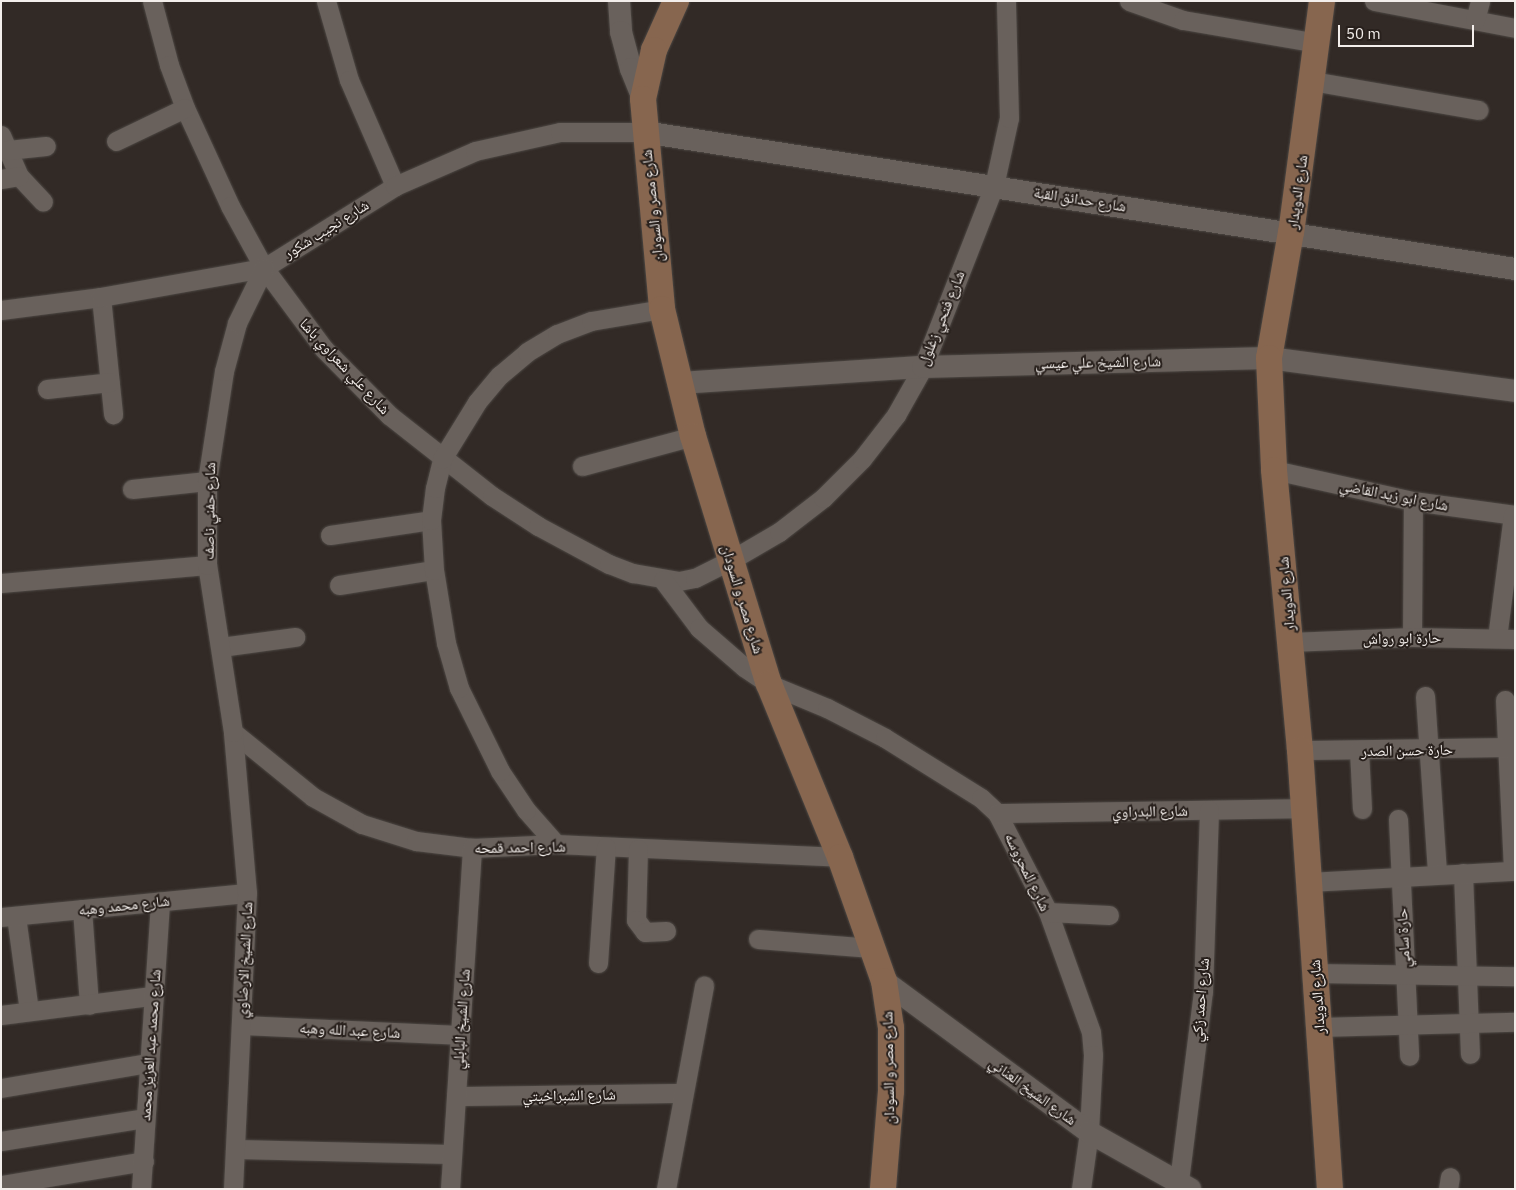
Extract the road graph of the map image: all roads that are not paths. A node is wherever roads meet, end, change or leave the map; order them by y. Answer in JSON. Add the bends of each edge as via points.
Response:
{"nodes":[{"id":1,"x":152,"y":1,"type":"edge"},
{"id":2,"x":326,"y":1,"type":"edge"},
{"id":3,"x":619,"y":1,"type":"edge"},
{"id":4,"x":676,"y":1,"type":"edge"},
{"id":5,"x":1006,"y":1,"type":"edge"},
{"id":6,"x":1322,"y":1,"type":"edge"},
{"id":7,"x":1374,"y":1,"type":"edge"},
{"id":8,"x":1480,"y":1,"type":"edge"},
{"id":9,"x":1138,"y":3,"type":"edge"},
{"id":10,"x":1426,"y":6,"type":"edge"},
{"id":11,"x":1475,"y":20,"type":"junction"},
{"id":12,"x":1515,"y":28,"type":"edge"},
{"id":13,"x":1317,"y":43,"type":"junction"},
{"id":14,"x":1312,"y":81,"type":"junction"},
{"id":15,"x":643,"y":99,"type":"junction"},
{"id":16,"x":184,"y":108,"type":"junction"},
{"id":17,"x":1478,"y":110,"type":"dead end"},
{"id":18,"x":644,"y":132,"type":"junction"},
{"id":19,"x":116,"y":140,"type":"dead end"},
{"id":20,"x":4,"y":142,"type":"edge"},
{"id":21,"x":46,"y":146,"type":"dead end"},
{"id":22,"x":10,"y":177,"type":"edge"},
{"id":23,"x":395,"y":186,"type":"junction"},
{"id":24,"x":994,"y":186,"type":"junction"},
{"id":25,"x":43,"y":202,"type":"dead end"},
{"id":26,"x":1292,"y":232,"type":"junction"},
{"id":27,"x":264,"y":268,"type":"junction"},
{"id":28,"x":1515,"y":269,"type":"edge"},
{"id":29,"x":101,"y":297,"type":"junction"},
{"id":30,"x":662,"y":309,"type":"junction"},
{"id":31,"x":1,"y":310,"type":"edge"},
{"id":32,"x":1269,"y":358,"type":"junction"},
{"id":33,"x":923,"y":366,"type":"junction"},
{"id":34,"x":110,"y":382,"type":"junction"},
{"id":35,"x":680,"y":383,"type":"junction"},
{"id":36,"x":47,"y":389,"type":"dead end"},
{"id":37,"x":1515,"y":391,"type":"edge"},
{"id":38,"x":113,"y":414,"type":"dead end"},
{"id":39,"x":693,"y":436,"type":"junction"},
{"id":40,"x":442,"y":459,"type":"junction"},
{"id":41,"x":582,"y":466,"type":"dead end"},
{"id":42,"x":1274,"y":470,"type":"junction"},
{"id":43,"x":207,"y":481,"type":"junction"},
{"id":44,"x":132,"y":489,"type":"dead end"},
{"id":45,"x":1413,"y":501,"type":"junction"},
{"id":46,"x":1514,"y":515,"type":"edge"},
{"id":47,"x":431,"y":520,"type":"junction"},
{"id":48,"x":330,"y":535,"type":"dead end"},
{"id":49,"x":731,"y":560,"type":"junction"},
{"id":50,"x":207,"y":565,"type":"junction"},
{"id":51,"x":434,"y":570,"type":"junction"},
{"id":52,"x":663,"y":580,"type":"junction"},
{"id":53,"x":1,"y":583,"type":"edge"},
{"id":54,"x":339,"y":586,"type":"dead end"},
{"id":55,"x":295,"y":636,"type":"dead end"},
{"id":56,"x":1412,"y":637,"type":"junction"},
{"id":57,"x":1506,"y":638,"type":"edge"},
{"id":58,"x":1290,"y":642,"type":"junction"},
{"id":59,"x":221,"y":647,"type":"junction"},
{"id":60,"x":769,"y":684,"type":"junction"},
{"id":61,"x":1425,"y":696,"type":"dead end"},
{"id":62,"x":1505,"y":700,"type":"dead end"},
{"id":63,"x":234,"y":732,"type":"junction"},
{"id":64,"x":1512,"y":747,"type":"edge"},
{"id":65,"x":1300,"y":750,"type":"junction"},
{"id":66,"x":1359,"y":750,"type":"junction"},
{"id":67,"x":1428,"y":751,"type":"junction"},
{"id":68,"x":1303,"y":808,"type":"junction"},
{"id":69,"x":1362,"y":809,"type":"dead end"},
{"id":70,"x":1209,"y":810,"type":"junction"},
{"id":71,"x":997,"y":814,"type":"junction"},
{"id":72,"x":1398,"y":819,"type":"dead end"},
{"id":73,"x":556,"y":844,"type":"junction"},
{"id":74,"x":606,"y":847,"type":"junction"},
{"id":75,"x":472,"y":848,"type":"junction"},
{"id":76,"x":638,"y":849,"type":"junction"},
{"id":77,"x":840,"y":857,"type":"junction"},
{"id":78,"x":1514,"y":871,"type":"edge"},
{"id":79,"x":1463,"y":873,"type":"junction"},
{"id":80,"x":1437,"y":874,"type":"junction"},
{"id":81,"x":1400,"y":877,"type":"junction"},
{"id":82,"x":1309,"y":882,"type":"junction"},
{"id":83,"x":247,"y":893,"type":"junction"},
{"id":84,"x":160,"y":902,"type":"junction"},
{"id":85,"x":82,"y":910,"type":"junction"},
{"id":86,"x":1048,"y":912,"type":"junction"},
{"id":87,"x":1109,"y":914,"type":"dead end"},
{"id":88,"x":8,"y":916,"type":"edge"},
{"id":89,"x":666,"y":931,"type":"dead end"},
{"id":90,"x":758,"y":939,"type":"dead end"},
{"id":91,"x":872,"y":948,"type":"junction"},
{"id":92,"x":598,"y":963,"type":"dead end"},
{"id":93,"x":1315,"y":973,"type":"junction"},
{"id":94,"x":1405,"y":973,"type":"junction"},
{"id":95,"x":1467,"y":975,"type":"junction"},
{"id":96,"x":1515,"y":976,"type":"edge"},
{"id":97,"x":884,"y":981,"type":"junction"},
{"id":98,"x":704,"y":986,"type":"dead end"},
{"id":99,"x":152,"y":996,"type":"junction"},
{"id":100,"x":89,"y":1005,"type":"junction"},
{"id":101,"x":29,"y":1012,"type":"junction"},
{"id":102,"x":1,"y":1015,"type":"edge"},
{"id":103,"x":1515,"y":1022,"type":"edge"},
{"id":104,"x":1469,"y":1023,"type":"junction"},
{"id":105,"x":241,"y":1025,"type":"junction"},
{"id":106,"x":1407,"y":1025,"type":"junction"},
{"id":107,"x":1319,"y":1027,"type":"junction"},
{"id":108,"x":460,"y":1035,"type":"junction"},
{"id":109,"x":1470,"y":1054,"type":"dead end"},
{"id":110,"x":1409,"y":1056,"type":"dead end"},
{"id":111,"x":147,"y":1063,"type":"junction"},
{"id":112,"x":1,"y":1088,"type":"edge"},
{"id":113,"x":683,"y":1093,"type":"junction"},
{"id":114,"x":456,"y":1096,"type":"junction"},
{"id":115,"x":144,"y":1118,"type":"junction"},
{"id":116,"x":1089,"y":1132,"type":"junction"},
{"id":117,"x":1,"y":1141,"type":"edge"},
{"id":118,"x":235,"y":1149,"type":"junction"},
{"id":119,"x":452,"y":1154,"type":"junction"},
{"id":120,"x":144,"y":1160,"type":"junction"},
{"id":121,"x":1,"y":1185,"type":"edge"},
{"id":122,"x":1182,"y":1187,"type":"edge"},
{"id":123,"x":141,"y":1189,"type":"edge"},
{"id":124,"x":233,"y":1189,"type":"edge"},
{"id":125,"x":450,"y":1189,"type":"edge"},
{"id":126,"x":666,"y":1189,"type":"edge"},
{"id":127,"x":883,"y":1189,"type":"edge"},
{"id":128,"x":1081,"y":1189,"type":"edge"},
{"id":129,"x":1330,"y":1189,"type":"edge"}],
"edges":[{"from":1,"to":16,"type":"street","name":"شارع علي شعراوي باشا","via":[[168,65]]},
{"from":2,"to":23,"type":"street","via":[[349,80]]},
{"from":3,"to":15,"type":"street","via":[[621,32]]},
{"from":4,"to":15,"type":"main road","name":"شارع مصر و السودان","via":[[654,50]]},
{"from":5,"to":24,"type":"street","name":"شارع فتحي زغلول","via":[[1009,118]]},
{"from":6,"to":13,"type":"main road","name":"شارع الدويدار"},
{"from":7,"to":10,"type":"street"},
{"from":8,"to":11,"type":"street"},
{"from":9,"to":13,"type":"street","via":[[1224,29]]},
{"from":10,"to":11,"type":"street"},
{"from":11,"to":12,"type":"street"},
{"from":13,"to":14,"type":"main road","name":"شارع الدويدار"},
{"from":14,"to":17,"type":"street"},
{"from":14,"to":26,"type":"main road","name":"شارع الدويدار"},
{"from":15,"to":18,"type":"main road","name":"شارع مصر و السودان"},
{"from":16,"to":19,"type":"street"},
{"from":16,"to":27,"type":"street","name":"شارع علي شعراوي باشا","via":[[230,206]]},
{"from":18,"to":23,"type":"street","name":"شارع نجيب شكور","via":[[594,130],[517,140],[475,151]]},
{"from":18,"to":24,"type":"street","name":"شارع حدائق القبة"},
{"from":18,"to":30,"type":"main road","name":"شارع مصر و السودان"},
{"from":20,"to":21,"type":"street"},
{"from":20,"to":22,"type":"street"},
{"from":22,"to":25,"type":"street"},
{"from":23,"to":27,"type":"street","name":"شارع نجيب شكور"},
{"from":24,"to":26,"type":"street","name":"شارع حدائق القبة"},
{"from":24,"to":33,"type":"street","name":"شارع فتحي زغلول"},
{"from":26,"to":28,"type":"street","name":"شارع حدائق القبة"},
{"from":26,"to":32,"type":"main road","name":"شارع الدويدار"},
{"from":27,"to":29,"type":"street","name":"شارع نجيب شكور"},
{"from":27,"to":40,"type":"street","name":"شارع علي شعراوي باشا","via":[[324,349],[390,415]]},
{"from":27,"to":43,"type":"street","name":"شارع حفني ناصف","via":[[238,323],[224,371]]},
{"from":29,"to":31,"type":"street","name":"شارع نجيب شكور"},
{"from":29,"to":34,"type":"street"},
{"from":30,"to":35,"type":"main road","name":"شارع مصر و السودان"},
{"from":30,"to":40,"type":"street","via":[[591,321],[557,334],[527,352],[500,375],[477,402]]},
{"from":32,"to":33,"type":"street","name":"شارع الشيخ علي عيسي"},
{"from":32,"to":37,"type":"street","name":"شارع الشيخ علي عيسي"},
{"from":32,"to":42,"type":"main road","name":"شارع الدويدار"},
{"from":33,"to":35,"type":"street","name":"شارع الشيخ علي عيسي"},
{"from":33,"to":49,"type":"street","name":"شارع فتحي زغلول","via":[[896,415],[862,459],[823,498],[779,532]]},
{"from":34,"to":36,"type":"street"},
{"from":34,"to":38,"type":"street"},
{"from":35,"to":39,"type":"main road","name":"شارع مصر و السودان"},
{"from":39,"to":41,"type":"street"},
{"from":39,"to":49,"type":"main road","name":"شارع مصر و السودان"},
{"from":40,"to":47,"type":"street"},
{"from":40,"to":52,"type":"street","name":"شارع علي شعراوي باشا","via":[[538,526],[609,564]]},
{"from":42,"to":45,"type":"street","name":"شارع ابو زيد القاضي"},
{"from":42,"to":58,"type":"main road","name":"شارع الدويدار"},
{"from":43,"to":44,"type":"street"},
{"from":43,"to":50,"type":"street","name":"شارع حفني ناصف"},
{"from":45,"to":46,"type":"street","name":"شارع ابو زيد القاضي"},
{"from":45,"to":56,"type":"street"},
{"from":46,"to":57,"type":"street"},
{"from":47,"to":48,"type":"street"},
{"from":47,"to":51,"type":"street"},
{"from":49,"to":52,"type":"street","name":"شارع علي شعراوي باشا","via":[[695,578]]},
{"from":49,"to":60,"type":"main road","name":"شارع مصر و السودان"},
{"from":50,"to":53,"type":"street"},
{"from":50,"to":59,"type":"street","name":"شارع حفني ناصف"},
{"from":51,"to":54,"type":"street"},
{"from":51,"to":73,"type":"street","via":[[446,643],[459,688],[477,730],[526,810]]},
{"from":52,"to":60,"type":"street","via":[[699,628]]},
{"from":55,"to":59,"type":"street"},
{"from":56,"to":57,"type":"street","name":"حارة ابو رواش"},
{"from":56,"to":58,"type":"street","name":"حارة ابو رواش"},
{"from":58,"to":65,"type":"main road","name":"شارع الدويدار"},
{"from":59,"to":63,"type":"street","name":"شارع حفني ناصف"},
{"from":60,"to":71,"type":"street","name":"شارع المحروسه","via":[[827,708],[885,738],[981,798]]},
{"from":60,"to":77,"type":"main road","name":"شارع مصر و السودان"},
{"from":61,"to":67,"type":"street"},
{"from":62,"to":64,"type":"street"},
{"from":63,"to":75,"type":"street","name":"شارع احمد قمحه","via":[[312,797],[362,824],[416,841]]},
{"from":63,"to":83,"type":"street","name":"شارع الشيخ الارضاوي"},
{"from":64,"to":67,"type":"street","name":"حارة حسن الصدر"},
{"from":64,"to":78,"type":"street"},
{"from":65,"to":66,"type":"street","name":"حارة حسن الصدر"},
{"from":65,"to":68,"type":"main road","name":"شارع الدويدار"},
{"from":66,"to":67,"type":"street","name":"حارة حسن الصدر"},
{"from":66,"to":69,"type":"street"},
{"from":67,"to":80,"type":"street"},
{"from":68,"to":70,"type":"street","name":"شارع البدراوي"},
{"from":68,"to":82,"type":"main road","name":"شارع الدويدار"},
{"from":70,"to":71,"type":"street","name":"شارع البدراوي"},
{"from":70,"to":122,"type":"street","name":"شارع احمد زكي","via":[[1203,992]]},
{"from":71,"to":86,"type":"street","name":"شارع المحروسه"},
{"from":72,"to":81,"type":"street","name":"حارة سامي"},
{"from":73,"to":74,"type":"street","name":"شارع احمد قمحه"},
{"from":73,"to":75,"type":"street","name":"شارع احمد قمحه"},
{"from":74,"to":76,"type":"street","name":"شارع احمد قمحه"},
{"from":74,"to":92,"type":"street"},
{"from":75,"to":108,"type":"street","name":"شارع الشيخ البابلي"},
{"from":76,"to":77,"type":"street","name":"شارع احمد قمحه"},
{"from":76,"to":89,"type":"street","via":[[636,920],[645,932]]},
{"from":77,"to":91,"type":"main road","name":"شارع مصر و السودان"},
{"from":78,"to":79,"type":"street"},
{"from":79,"to":80,"type":"street"},
{"from":79,"to":95,"type":"street"},
{"from":80,"to":81,"type":"street"},
{"from":81,"to":82,"type":"street"},
{"from":81,"to":94,"type":"street","name":"حارة سامي"},
{"from":82,"to":93,"type":"main road","name":"شارع الدويدار"},
{"from":83,"to":84,"type":"street","name":"شارع محمد وهبه"},
{"from":83,"to":105,"type":"street","name":"شارع الشيخ الارضاوي"},
{"from":84,"to":85,"type":"street","name":"شارع محمد وهبه"},
{"from":84,"to":99,"type":"street","name":"شارع محمد عبد العزيز محمد"},
{"from":85,"to":88,"type":"street","name":"شارع محمد وهبه"},
{"from":85,"to":100,"type":"street"},
{"from":86,"to":87,"type":"street"},
{"from":86,"to":116,"type":"street","name":"شارع المحروسه","via":[[1091,1032],[1094,1055]]},
{"from":88,"to":101,"type":"street"},
{"from":90,"to":91,"type":"street"},
{"from":91,"to":97,"type":"main road","name":"شارع مصر و السودان"},
{"from":93,"to":94,"type":"street"},
{"from":93,"to":107,"type":"main road","name":"شارع الدويدار"},
{"from":94,"to":95,"type":"street"},
{"from":94,"to":106,"type":"street","name":"حارة سامي"},
{"from":95,"to":96,"type":"street"},
{"from":95,"to":104,"type":"street"},
{"from":97,"to":116,"type":"street","name":"شارع الشيخ العناني"},
{"from":97,"to":127,"type":"main road","name":"شارع مصر و السودان","via":[[891,1028],[891,1091]]},
{"from":98,"to":113,"type":"street"},
{"from":99,"to":100,"type":"street"},
{"from":99,"to":111,"type":"street","name":"شارع محمد عبد العزيز محمد"},
{"from":100,"to":101,"type":"street"},
{"from":101,"to":102,"type":"street"},
{"from":103,"to":104,"type":"street"},
{"from":104,"to":106,"type":"street"},
{"from":104,"to":109,"type":"street"},
{"from":105,"to":108,"type":"street","name":"شارع عبد الله وهبه"},
{"from":105,"to":118,"type":"street","name":"شارع الشيخ الارضاوي"},
{"from":106,"to":107,"type":"street"},
{"from":106,"to":110,"type":"street","name":"حارة سامي"},
{"from":107,"to":129,"type":"main road","name":"شارع الدويدار"},
{"from":108,"to":114,"type":"street","name":"شارع الشيخ البابلي"},
{"from":111,"to":112,"type":"street"},
{"from":111,"to":115,"type":"street","name":"شارع محمد عبد العزيز محمد"},
{"from":113,"to":114,"type":"street","name":"شارع الشبراخيتي"},
{"from":113,"to":126,"type":"street"},
{"from":114,"to":119,"type":"street","name":"شارع الشيخ البابلي"},
{"from":115,"to":117,"type":"street"},
{"from":115,"to":120,"type":"street","name":"شارع محمد عبد العزيز محمد"},
{"from":116,"to":122,"type":"street","name":"شارع الشيخ العناني"},
{"from":116,"to":128,"type":"street","name":"شارع المحروسه"},
{"from":118,"to":119,"type":"street"},
{"from":118,"to":124,"type":"street","name":"شارع الشيخ الارضاوي"},
{"from":119,"to":125,"type":"street","name":"شارع الشيخ البابلي"},
{"from":120,"to":121,"type":"street"},
{"from":120,"to":123,"type":"street","name":"شارع محمد عبد العزيز محمد"}]}
